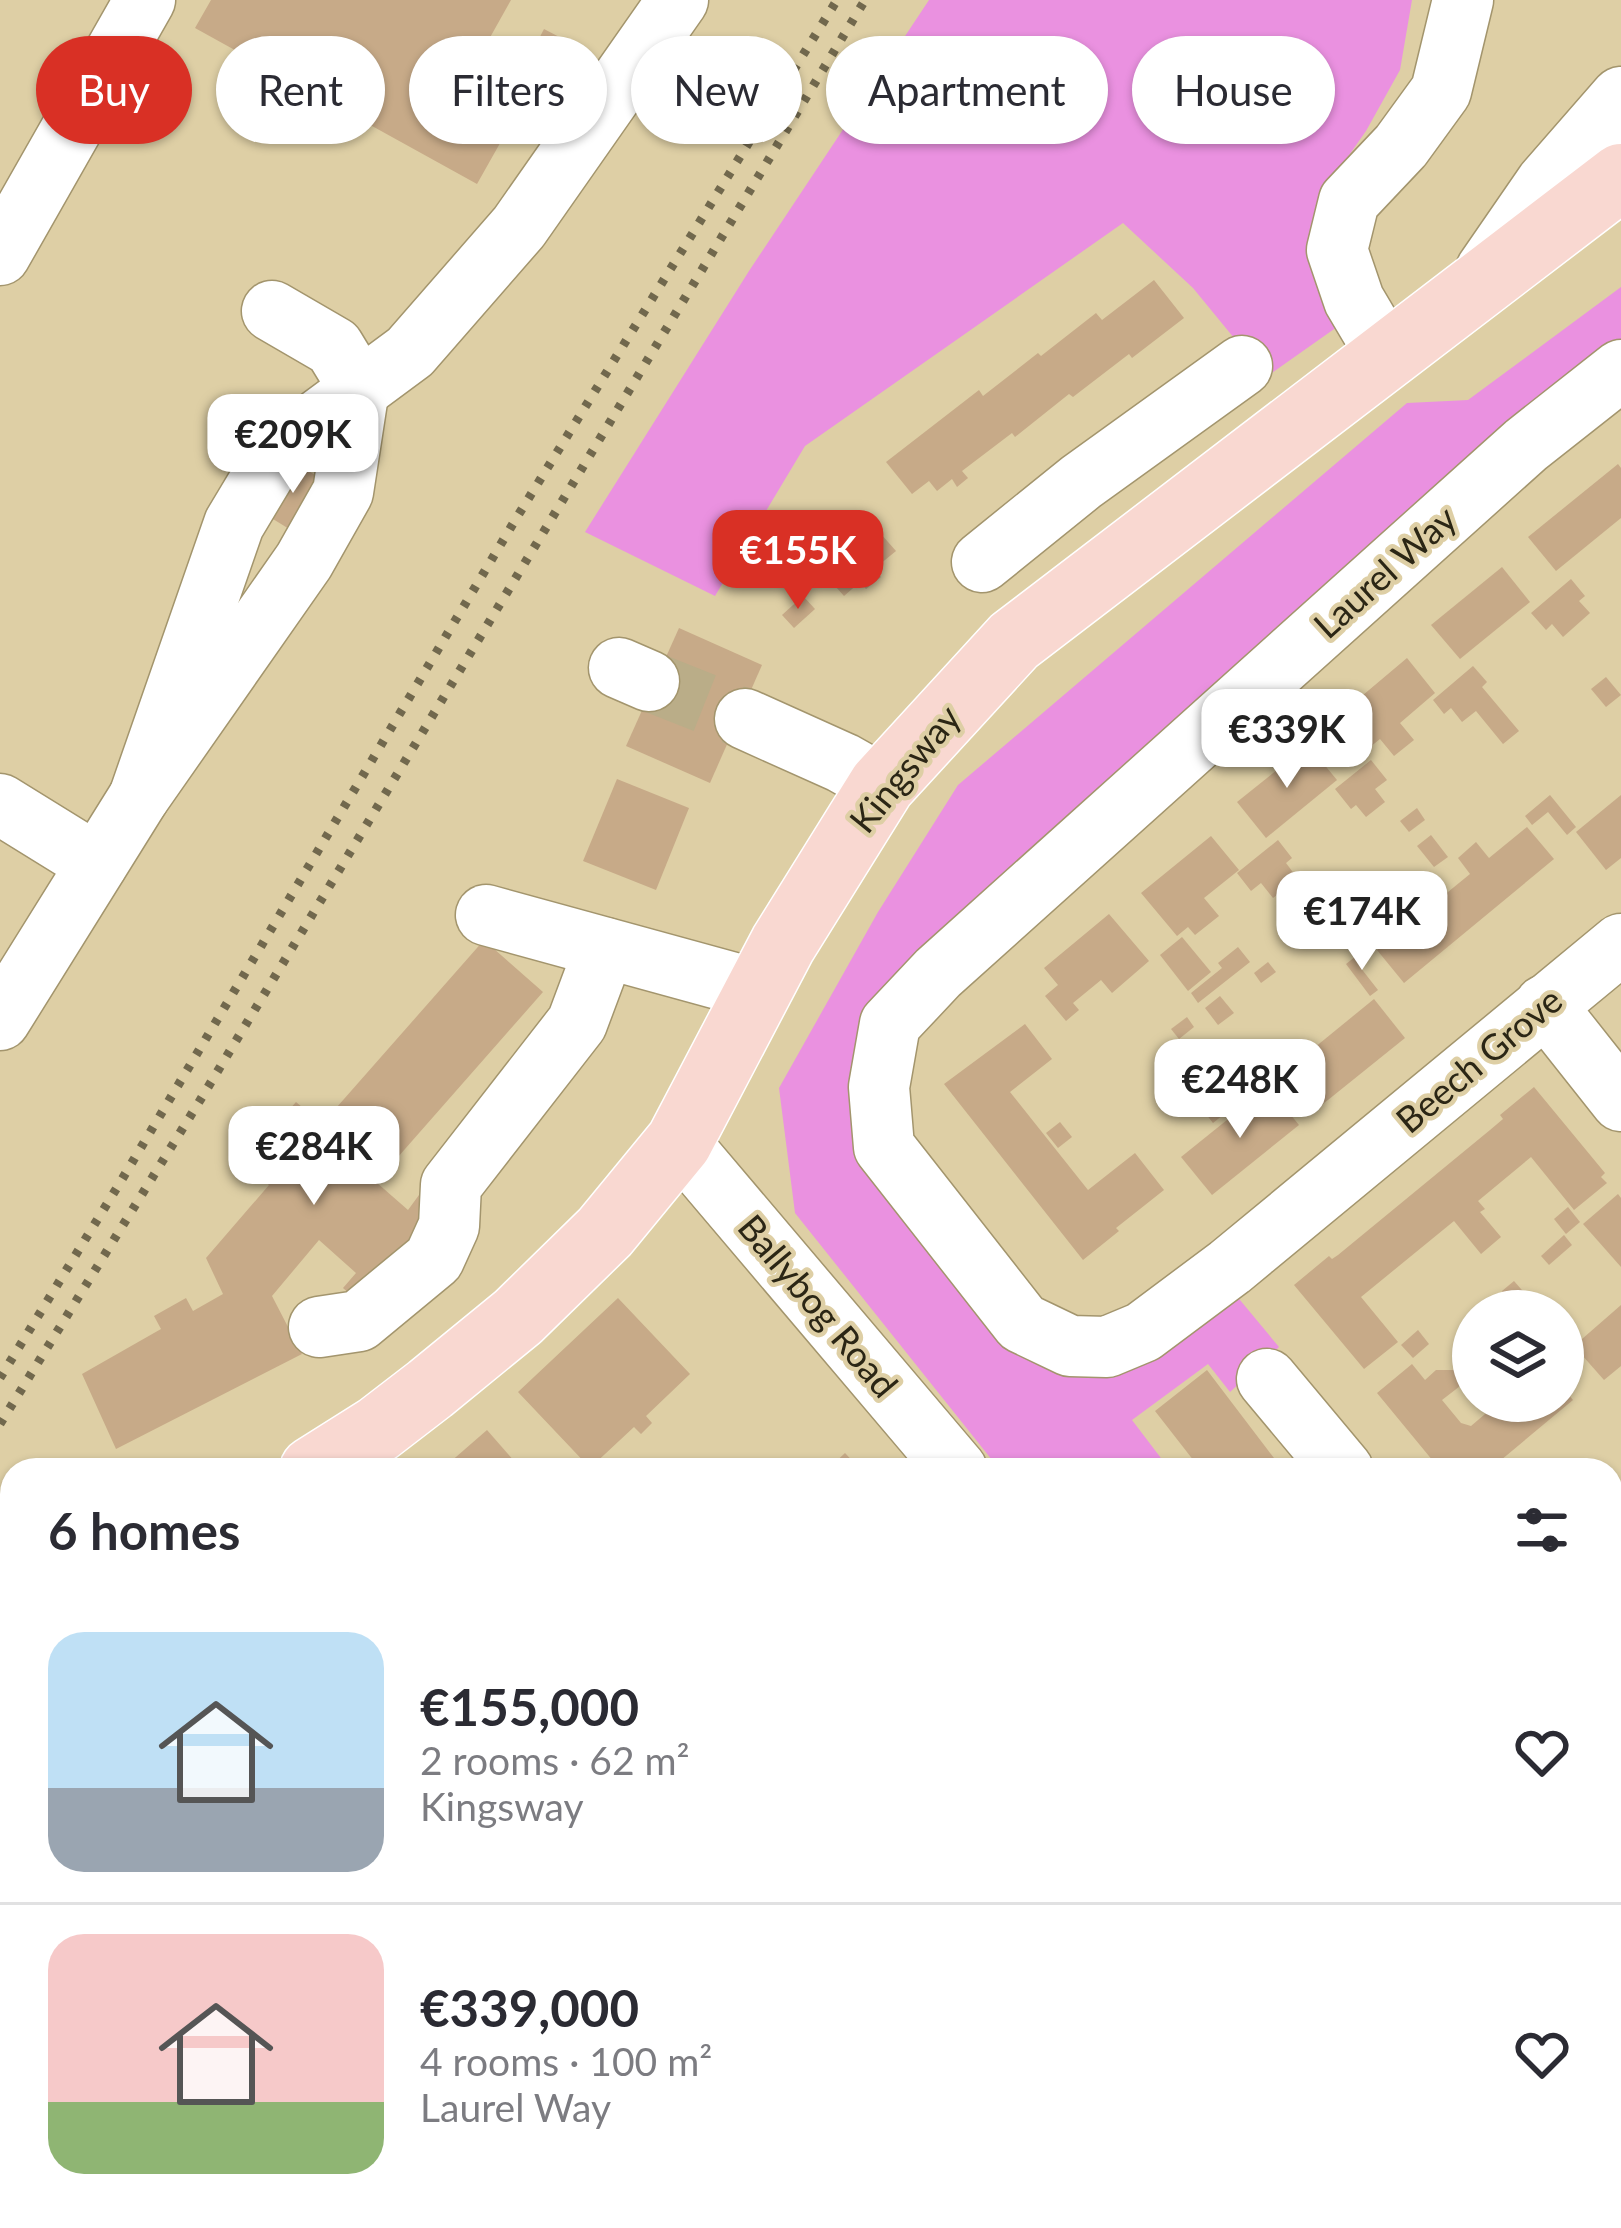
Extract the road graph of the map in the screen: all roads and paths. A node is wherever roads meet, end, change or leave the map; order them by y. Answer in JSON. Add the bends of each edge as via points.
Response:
{"nodes":[{"id":1,"x":145,"y":0,"type":"edge"},
{"id":2,"x":678,"y":0,"type":"edge"},
{"id":3,"x":1462,"y":0,"type":"edge"},
{"id":4,"x":1621,"y":97,"type":"edge"},
{"id":5,"x":1621,"y":177,"type":"edge"},
{"id":6,"x":0,"y":255,"type":"edge"},
{"id":7,"x":1472,"y":290,"type":"junction"},
{"id":8,"x":272,"y":311,"type":"dead end"},
{"id":9,"x":1386,"y":354,"type":"junction"},
{"id":10,"x":1242,"y":366,"type":"dead end"},
{"id":11,"x":1621,"y":370,"type":"edge"},
{"id":12,"x":358,"y":388,"type":"junction"},
{"id":13,"x":1081,"y":482,"type":"junction"},
{"id":14,"x":1136,"y":547,"type":"junction"},
{"id":15,"x":982,"y":562,"type":"dead end"},
{"id":16,"x":745,"y":719,"type":"tunnel mouth"},
{"id":17,"x":882,"y":785,"type":"junction"},
{"id":18,"x":139,"y":797,"type":"junction"},
{"id":19,"x":0,"y":804,"type":"edge"},
{"id":20,"x":97,"y":864,"type":"junction"},
{"id":21,"x":486,"y":915,"type":"dead end"},
{"id":22,"x":1621,"y":944,"type":"edge"},
{"id":23,"x":605,"y":948,"type":"junction"},
{"id":24,"x":759,"y":990,"type":"junction"},
{"id":25,"x":1545,"y":1005,"type":"junction"},
{"id":26,"x":0,"y":1021,"type":"edge"},
{"id":27,"x":1621,"y":1101,"type":"edge"},
{"id":28,"x":679,"y":1142,"type":"junction"},
{"id":29,"x":319,"y":1327,"type":"dead end"},
{"id":30,"x":1107,"y":1347,"type":"joint"},
{"id":31,"x":1267,"y":1378,"type":"dead end"},
{"id":32,"x":332,"y":1458,"type":"edge"},
{"id":33,"x":947,"y":1458,"type":"edge"},
{"id":34,"x":1333,"y":1458,"type":"edge"}],
"edges":[{"from":1,"to":6,"type":"street"},
{"from":2,"to":12,"type":"street","via":[[519,227],[410,352]]},
{"from":3,"to":9,"type":"street","via":[[1441,91],[1349,201],[1337,250]]},
{"from":4,"to":7,"type":"street","via":[[1546,183]]},
{"from":5,"to":7,"type":"main road","name":"Kingsway"},
{"from":7,"to":9,"type":"main road","name":"Kingsway"},
{"from":8,"to":12,"type":"street","via":[[334,347]]},
{"from":9,"to":14,"type":"main road","name":"Kingsway"},
{"from":10,"to":13,"type":"street"},
{"from":11,"to":30,"type":"street","name":"Laurel Way","via":[[1472,493],[890,1024],[879,1087],[884,1147],[1022,1323],[1070,1346]]},
{"from":12,"to":18,"type":"street","via":[[343,492]]},
{"from":12,"to":18,"type":"street","via":[[279,449],[234,524]]},
{"from":13,"to":14,"type":"street"},
{"from":13,"to":15,"type":"street"},
{"from":14,"to":17,"type":"main road","name":"Kingsway","via":[[1014,641]]},
{"from":16,"to":17,"type":"street"},
{"from":17,"to":24,"type":"main road","name":"Kingsway"},
{"from":18,"to":20,"type":"street"},
{"from":19,"to":20,"type":"street"},
{"from":20,"to":26,"type":"street"},
{"from":21,"to":23,"type":"street"},
{"from":22,"to":25,"type":"street","name":"Beech Grove"},
{"from":23,"to":24,"type":"street"},
{"from":23,"to":29,"type":"street","via":[[578,1023],[451,1185],[449,1226],[434,1259],[359,1321]]},
{"from":24,"to":28,"type":"main road","name":"Kingsway"},
{"from":25,"to":27,"type":"street"},
{"from":25,"to":30,"type":"street","name":"Beech Grove","via":[[1230,1267],[1143,1332]]},
{"from":28,"to":32,"type":"main road","name":"Kingsway","via":[[605,1232],[518,1317]]},
{"from":28,"to":33,"type":"street","name":"Ballybog Road"},
{"from":31,"to":34,"type":"street"}]}
